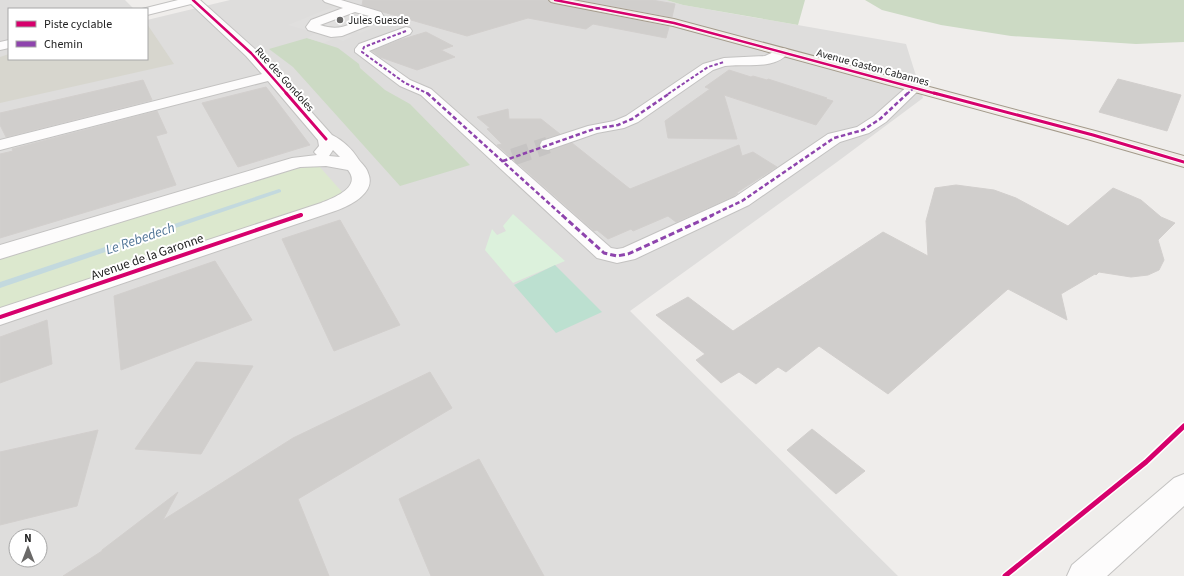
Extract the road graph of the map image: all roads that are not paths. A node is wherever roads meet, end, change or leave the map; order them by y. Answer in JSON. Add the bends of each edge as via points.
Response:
{"nodes":[{"id":1,"x":193,"y":0,"type":"edge"},
{"id":2,"x":329,"y":0,"type":"edge"},
{"id":3,"x":555,"y":0,"type":"edge"},
{"id":4,"x":355,"y":8,"type":"dead end"},
{"id":5,"x":148,"y":11,"type":"edge"},
{"id":6,"x":406,"y":31,"type":"dead end"},
{"id":7,"x":782,"y":52,"type":"junction"},
{"id":8,"x":272,"y":76,"type":"junction"},
{"id":9,"x":915,"y":87,"type":"junction"},
{"id":10,"x":1040,"y":122,"type":"junction"},
{"id":11,"x":326,"y":139,"type":"junction"},
{"id":12,"x":0,"y":145,"type":"edge"},
{"id":13,"x":548,"y":145,"type":"tunnel mouth"},
{"id":14,"x":313,"y":160,"type":"junction"},
{"id":15,"x":1184,"y":162,"type":"edge"},
{"id":16,"x":354,"y":166,"type":"junction"},
{"id":17,"x":1184,"y":169,"type":"edge"},
{"id":18,"x":0,"y":252,"type":"edge"},
{"id":19,"x":0,"y":317,"type":"edge"},
{"id":20,"x":1184,"y":487,"type":"edge"},
{"id":21,"x":1083,"y":576,"type":"edge"}],
"edges":[{"from":1,"to":5,"type":"street"},
{"from":1,"to":8,"type":"street","name":"Rue des Gondoles","via":[[251,53]]},
{"from":2,"to":4,"type":"street"},
{"from":3,"to":7,"type":"main road","name":"Avenue Gaston Cabannes","via":[[667,22]]},
{"from":6,"to":9,"type":"street","via":[[364,48],[362,52],[405,83],[426,92],[508,159],[604,253],[616,256],[628,254],[742,201],[834,138],[863,130],[880,119]]},
{"from":7,"to":9,"type":"main road","name":"Avenue Gaston Cabannes"},
{"from":7,"to":13,"type":"street","via":[[766,60],[724,62],[708,67],[632,119]]},
{"from":8,"to":11,"type":"street","name":"Rue des Gondoles"},
{"from":8,"to":12,"type":"street","name":"Rue des Gondoles"},
{"from":9,"to":10,"type":"main road","name":"Avenue Gaston Cabannes"},
{"from":10,"to":15,"type":"main road","name":"Avenue Gaston Cabannes"},
{"from":10,"to":17,"type":"main road","name":"Avenue Gaston Cabannes"},
{"from":11,"to":14,"type":"street","via":[[327,146],[320,156]]},
{"from":11,"to":16,"type":"street","name":"Rue des Gondoles","via":[[339,145]]},
{"from":14,"to":16,"type":"street"},
{"from":14,"to":18,"type":"street","via":[[273,169]]},
{"from":16,"to":19,"type":"street","name":"Avenue de la Garonne","via":[[360,173],[357,190],[351,196],[334,204]]},
{"from":20,"to":21,"type":"street"}]}
